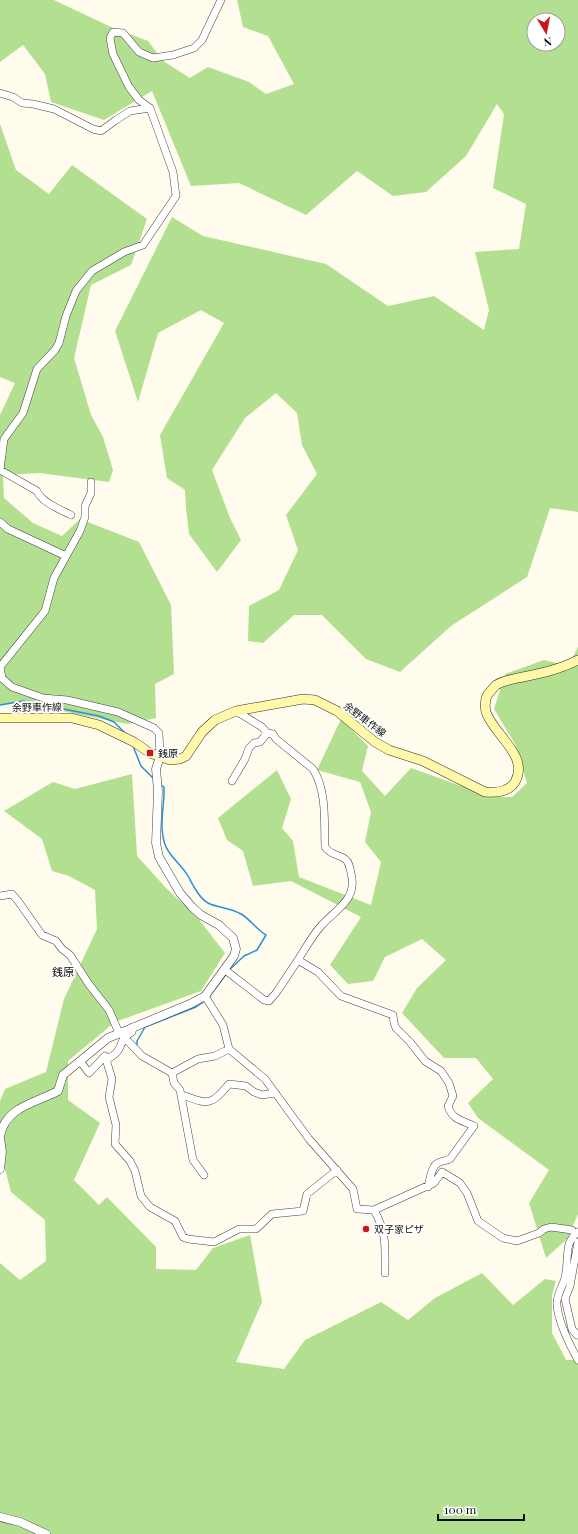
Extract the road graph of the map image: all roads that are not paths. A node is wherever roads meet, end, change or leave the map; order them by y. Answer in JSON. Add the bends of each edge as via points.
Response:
{"nodes":[{"id":1,"x":221,"y":0,"type":"edge"},
{"id":2,"x":0,"y":94,"type":"edge"},
{"id":3,"x":150,"y":108,"type":"junction"},
{"id":4,"x":0,"y":470,"type":"edge"},
{"id":5,"x":91,"y":482,"type":"dead end"},
{"id":6,"x":71,"y":515,"type":"dead end"},
{"id":7,"x":0,"y":522,"type":"edge"},
{"id":8,"x":66,"y":556,"type":"junction"},
{"id":9,"x":578,"y":660,"type":"edge"},
{"id":10,"x":0,"y":667,"type":"edge"},
{"id":11,"x":236,"y":711,"type":"junction"},
{"id":12,"x":0,"y":718,"type":"edge"},
{"id":13,"x":267,"y":733,"type":"junction"},
{"id":14,"x":160,"y":757,"type":"junction"},
{"id":15,"x":232,"y":781,"type":"dead end"},
{"id":16,"x":0,"y":896,"type":"edge"},
{"id":17,"x":298,"y":960,"type":"junction"},
{"id":18,"x":224,"y":969,"type":"junction"},
{"id":19,"x":205,"y":996,"type":"junction"},
{"id":20,"x":122,"y":1035,"type":"junction"},
{"id":21,"x":101,"y":1043,"type":"junction"},
{"id":22,"x":229,"y":1049,"type":"junction"},
{"id":23,"x":105,"y":1057,"type":"junction"},
{"id":24,"x":80,"y":1061,"type":"junction"},
{"id":25,"x":172,"y":1073,"type":"junction"},
{"id":26,"x":276,"y":1094,"type":"junction"},
{"id":27,"x":182,"y":1095,"type":"junction"},
{"id":28,"x":0,"y":1137,"type":"edge"},
{"id":29,"x":0,"y":1169,"type":"edge"},
{"id":30,"x":337,"y":1170,"type":"junction"},
{"id":31,"x":204,"y":1175,"type":"dead end"},
{"id":32,"x":428,"y":1186,"type":"junction"},
{"id":33,"x":374,"y":1210,"type":"junction"},
{"id":34,"x":577,"y":1233,"type":"edge"},
{"id":35,"x":578,"y":1242,"type":"edge"},
{"id":36,"x":385,"y":1273,"type":"dead end"},
{"id":37,"x":577,"y":1335,"type":"dead end"},
{"id":38,"x":578,"y":1360,"type":"edge"},
{"id":39,"x":0,"y":1517,"type":"edge"},
{"id":40,"x":46,"y":1534,"type":"edge"}],
"edges":[{"from":1,"to":3,"type":"street","via":[[202,40],[194,48],[153,58],[139,52],[123,33],[114,32],[110,38],[113,54],[129,87],[139,100]]},
{"from":2,"to":3,"type":"street","via":[[13,97],[22,103],[54,109],[101,131],[130,112]]},
{"from":3,"to":4,"type":"street","via":[[173,172],[176,196],[143,245],[124,252],[92,271],[76,291],[56,350],[37,369],[23,413],[4,439]]},
{"from":4,"to":6,"type":"street","via":[[37,491],[38,496]]},
{"from":5,"to":8,"type":"street","via":[[91,493],[85,506],[85,517],[80,532]]},
{"from":7,"to":8,"type":"street","via":[[8,529]]},
{"from":8,"to":10,"type":"street","via":[[54,578],[45,611]]},
{"from":9,"to":11,"type":"main road","name":"余野車作線","via":[[496,685],[488,695],[486,712],[515,754],[518,765],[517,778],[513,786],[495,793],[485,792],[423,761],[389,750],[337,711],[315,700],[303,698]]},
{"from":10,"to":14,"type":"street","via":[[2,678],[18,690],[43,698],[67,700],[118,712],[154,728],[159,733]]},
{"from":11,"to":13,"type":"street"},
{"from":11,"to":14,"type":"main road","name":"余野車作線","via":[[215,720],[202,732],[186,756],[170,760]]},
{"from":12,"to":14,"type":"main road","name":"余野車作線","via":[[72,718],[99,725]]},
{"from":13,"to":15,"type":"street","via":[[260,742],[249,748]]},
{"from":13,"to":17,"type":"street","via":[[273,734],[317,775],[324,808],[325,847],[349,863],[353,882],[347,900],[320,926]]},
{"from":14,"to":18,"type":"street","via":[[156,769],[156,843],[159,857],[180,893],[192,907],[234,938],[234,956]]},
{"from":16,"to":20,"type":"street","via":[[12,894],[42,934],[56,941],[70,954],[109,1010]]},
{"from":17,"to":18,"type":"street","via":[[269,1000],[264,1000]]},
{"from":17,"to":32,"type":"street","via":[[318,972],[341,996],[393,1015],[396,1028],[425,1061],[441,1071],[453,1096],[448,1106],[454,1118],[474,1126],[450,1159],[435,1165]]},
{"from":18,"to":19,"type":"street"},
{"from":19,"to":20,"type":"street","via":[[133,1027]]},
{"from":19,"to":22,"type":"street","via":[[223,1025]]},
{"from":20,"to":21,"type":"street","via":[[108,1038]]},
{"from":20,"to":23,"type":"street","via":[[116,1054]]},
{"from":20,"to":25,"type":"street","via":[[142,1056]]},
{"from":21,"to":23,"type":"street"},
{"from":21,"to":24,"type":"street"},
{"from":22,"to":25,"type":"street","via":[[215,1056],[198,1059]]},
{"from":22,"to":26,"type":"street","via":[[264,1079]]},
{"from":23,"to":24,"type":"street","via":[[89,1073]]},
{"from":23,"to":30,"type":"street","via":[[112,1079],[109,1096],[116,1125],[115,1144],[135,1170],[141,1196],[150,1207],[175,1221],[183,1237],[214,1242],[239,1229],[256,1228],[272,1214],[303,1212],[307,1194]]},
{"from":24,"to":28,"type":"street","via":[[63,1075],[58,1091],[20,1107],[10,1115],[1,1128]]},
{"from":25,"to":27,"type":"street","via":[[174,1083]]},
{"from":26,"to":27,"type":"street","via":[[262,1096],[246,1086],[229,1084],[210,1102],[204,1103]]},
{"from":26,"to":30,"type":"street","via":[[309,1139]]},
{"from":27,"to":31,"type":"street","via":[[193,1160]]},
{"from":28,"to":29,"type":"street"},
{"from":30,"to":33,"type":"street","via":[[354,1189],[357,1209]]},
{"from":32,"to":33,"type":"street"},
{"from":32,"to":34,"type":"street","via":[[434,1184],[442,1172],[460,1183],[467,1193],[478,1221],[503,1238],[517,1241],[551,1227]]},
{"from":33,"to":36,"type":"street","via":[[382,1223],[384,1233]]},
{"from":34,"to":38,"type":"street","via":[[570,1244],[565,1279],[556,1304],[569,1343]]},
{"from":35,"to":37,"type":"street","via":[[570,1286],[565,1298],[572,1329]]},
{"from":39,"to":40,"type":"street","via":[[20,1522]]}]}
